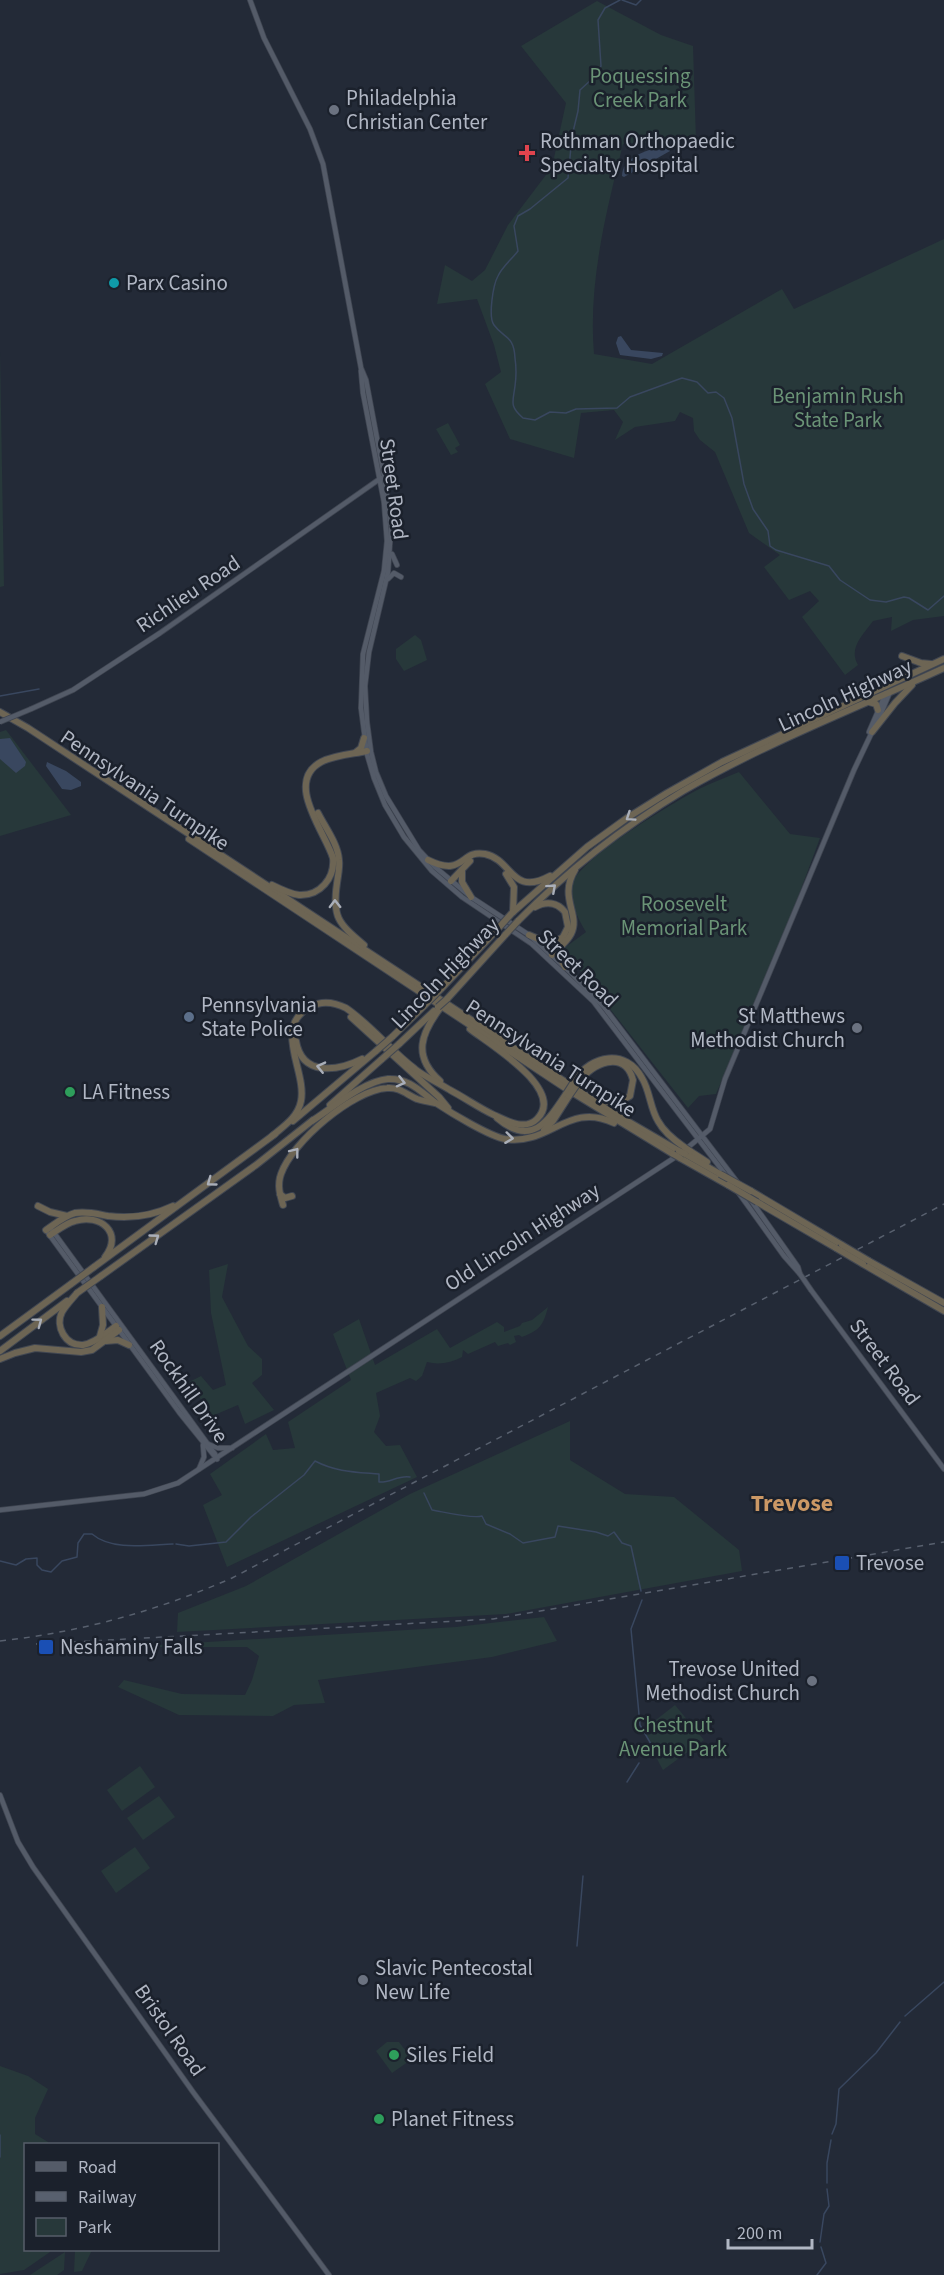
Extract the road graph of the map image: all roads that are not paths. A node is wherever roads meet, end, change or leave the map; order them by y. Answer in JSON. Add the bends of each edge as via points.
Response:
{"nodes":[{"id":1,"x":250,"y":0,"type":"edge"},
{"id":2,"x":365,"y":392,"type":"junction"},
{"id":3,"x":366,"y":410,"type":"junction"},
{"id":4,"x":373,"y":419,"type":"junction"},
{"id":5,"x":382,"y":477,"type":"junction"},
{"id":6,"x":390,"y":549,"type":"junction"},
{"id":7,"x":397,"y":565,"type":"dead end"},
{"id":8,"x":401,"y":577,"type":"dead end"},
{"id":9,"x":386,"y":581,"type":"junction"},
{"id":10,"x":902,"y":656,"type":"dead end"},
{"id":11,"x":944,"y":659,"type":"edge"},
{"id":12,"x":934,"y":663,"type":"junction"},
{"id":13,"x":944,"y":668,"type":"edge"},
{"id":14,"x":919,"y":680,"type":"junction"},
{"id":15,"x":891,"y":684,"type":"junction"},
{"id":16,"x":887,"y":694,"type":"junction"},
{"id":17,"x":869,"y":702,"type":"junction"},
{"id":18,"x":878,"y":710,"type":"junction"},
{"id":19,"x":0,"y":714,"type":"edge"},
{"id":20,"x":0,"y":722,"type":"edge"},
{"id":21,"x":872,"y":732,"type":"junction"},
{"id":22,"x":364,"y":738,"type":"junction"},
{"id":23,"x":369,"y":752,"type":"junction"},
{"id":24,"x":351,"y":755,"type":"junction"},
{"id":25,"x":854,"y":770,"type":"junction"},
{"id":26,"x":227,"y":860,"type":"junction"},
{"id":27,"x":428,"y":860,"type":"junction"},
{"id":28,"x":463,"y":864,"type":"junction"},
{"id":29,"x":579,"y":865,"type":"junction"},
{"id":30,"x":565,"y":866,"type":"junction"},
{"id":31,"x":449,"y":882,"type":"junction"},
{"id":32,"x":471,"y":897,"type":"junction"},
{"id":33,"x":527,"y":912,"type":"junction"},
{"id":34,"x":512,"y":913,"type":"junction"},
{"id":35,"x":566,"y":933,"type":"junction"},
{"id":36,"x":529,"y":934,"type":"junction"},
{"id":37,"x":561,"y":946,"type":"junction"},
{"id":38,"x":550,"y":955,"type":"junction"},
{"id":39,"x":382,"y":961,"type":"junction"},
{"id":40,"x":565,"y":967,"type":"junction"},
{"id":41,"x":439,"y":1006,"type":"junction"},
{"id":42,"x":376,"y":1052,"type":"junction"},
{"id":43,"x":574,"y":1082,"type":"junction"},
{"id":44,"x":449,"y":1089,"type":"junction"},
{"id":45,"x":568,"y":1095,"type":"junction"},
{"id":46,"x":437,"y":1104,"type":"junction"},
{"id":47,"x":449,"y":1110,"type":"junction"},
{"id":48,"x":492,"y":1114,"type":"junction"},
{"id":49,"x":312,"y":1121,"type":"junction"},
{"id":50,"x":713,"y":1122,"type":"junction"},
{"id":51,"x":694,"y":1125,"type":"junction"},
{"id":52,"x":639,"y":1134,"type":"junction"},
{"id":53,"x":272,"y":1136,"type":"junction"},
{"id":54,"x":536,"y":1136,"type":"junction"},
{"id":55,"x":702,"y":1137,"type":"junction"},
{"id":56,"x":683,"y":1152,"type":"junction"},
{"id":57,"x":711,"y":1153,"type":"junction"},
{"id":58,"x":731,"y":1183,"type":"junction"},
{"id":59,"x":280,"y":1194,"type":"junction"},
{"id":60,"x":292,"y":1196,"type":"dead end"},
{"id":61,"x":188,"y":1199,"type":"junction"},
{"id":62,"x":283,"y":1205,"type":"dead end"},
{"id":63,"x":38,"y":1206,"type":"dead end"},
{"id":64,"x":68,"y":1216,"type":"junction"},
{"id":65,"x":50,"y":1231,"type":"junction"},
{"id":66,"x":839,"y":1246,"type":"junction"},
{"id":67,"x":866,"y":1262,"type":"junction"},
{"id":68,"x":96,"y":1266,"type":"junction"},
{"id":69,"x":800,"y":1274,"type":"junction"},
{"id":70,"x":77,"y":1293,"type":"junction"},
{"id":71,"x":944,"y":1303,"type":"edge"},
{"id":72,"x":102,"y":1307,"type":"junction"},
{"id":73,"x":944,"y":1311,"type":"edge"},
{"id":74,"x":119,"y":1327,"type":"junction"},
{"id":75,"x":0,"y":1336,"type":"edge"},
{"id":76,"x":102,"y":1339,"type":"junction"},
{"id":77,"x":129,"y":1345,"type":"junction"},
{"id":78,"x":0,"y":1351,"type":"edge"},
{"id":79,"x":0,"y":1359,"type":"edge"},
{"id":80,"x":205,"y":1443,"type":"junction"},
{"id":81,"x":235,"y":1447,"type":"junction"},
{"id":82,"x":216,"y":1459,"type":"junction"},
{"id":83,"x":944,"y":1469,"type":"edge"},
{"id":84,"x":197,"y":1472,"type":"junction"},
{"id":85,"x":0,"y":1510,"type":"edge"},
{"id":86,"x":0,"y":1795,"type":"edge"},
{"id":87,"x":329,"y":2275,"type":"edge"}],
"edges":[{"from":1,"to":2,"type":"main road","name":"Street Road","via":[[267,46],[310,129],[323,164]]},
{"from":2,"to":3,"type":"main road","name":"Street Road"},
{"from":2,"to":4,"type":"main road","name":"Street Road"},
{"from":3,"to":4,"type":"main road"},
{"from":3,"to":5,"type":"main road","name":"Street Road"},
{"from":4,"to":5,"type":"main road","name":"Street Road"},
{"from":5,"to":6,"type":"main road","name":"Street Road","via":[[390,515]]},
{"from":5,"to":20,"type":"main road","name":"Richlieu Road","bridge":true,"via":[[73,690]]},
{"from":5,"to":22,"type":"main road","name":"Street Road","via":[[387,549],[362,664]]},
{"from":6,"to":7,"type":"main road"},
{"from":6,"to":9,"type":"main road","name":"Street Road"},
{"from":8,"to":9,"type":"main road","via":[[392,573]]},
{"from":9,"to":23,"type":"main road","name":"Street Road","via":[[366,682]]},
{"from":10,"to":12,"type":"highway"},
{"from":11,"to":12,"type":"highway","name":"Lincoln Highway"},
{"from":12,"to":15,"type":"highway","name":"Lincoln Highway"},
{"from":13,"to":14,"type":"highway","name":"Lincoln Highway"},
{"from":14,"to":16,"type":"highway","name":"Lincoln Highway"},
{"from":14,"to":21,"type":"highway"},
{"from":15,"to":16,"type":"main road","name":"Old Lincoln Highway"},
{"from":15,"to":30,"type":"highway","name":"Lincoln Highway","one_way":true,"via":[[702,773],[634,813]]},
{"from":16,"to":17,"type":"highway","name":"Lincoln Highway"},
{"from":16,"to":18,"type":"main road","name":"Old Lincoln Highway"},
{"from":16,"to":21,"type":"main road","name":"Old Lincoln Highway"},
{"from":17,"to":18,"type":"highway","via":[[876,704]]},
{"from":17,"to":29,"type":"highway","name":"Lincoln Highway","via":[[695,785],[631,825]]},
{"from":18,"to":25,"type":"main road","name":"Old Lincoln Highway"},
{"from":19,"to":26,"type":"highway","name":"Pennsylvania Turnpike","via":[[28,728]]},
{"from":19,"to":41,"type":"highway","name":"Pennsylvania Turnpike"},
{"from":21,"to":25,"type":"main road","name":"Old Lincoln Highway"},
{"from":22,"to":23,"type":"main road","name":"Street Road"},
{"from":22,"to":24,"type":"highway","via":[[360,750]]},
{"from":23,"to":24,"type":"highway"},
{"from":23,"to":27,"type":"main road","name":"Street Road","via":[[392,809]]},
{"from":23,"to":31,"type":"main road","name":"Street Road","via":[[377,788],[394,823],[417,854]]},
{"from":39,"to":23,"type":"highway","one_way":true,"via":[[336,916],[338,853],[309,792],[311,779],[324,765]]},
{"from":24,"to":26,"type":"highway","via":[[318,764],[305,787],[333,858],[332,874],[325,885],[306,894],[291,893]]},
{"from":25,"to":50,"type":"main road","name":"Old Lincoln Highway","via":[[721,1091]]},
{"from":26,"to":39,"type":"highway","name":"Pennsylvania Turnpike"},
{"from":27,"to":28,"type":"highway","via":[[446,867]]},
{"from":27,"to":31,"type":"main road","name":"Street Road"},
{"from":28,"to":30,"type":"highway","via":[[474,854],[489,855],[515,878],[531,883]]},
{"from":28,"to":31,"type":"highway"},
{"from":28,"to":32,"type":"highway","via":[[462,882]]},
{"from":28,"to":34,"type":"highway","via":[[479,857],[495,863],[514,886]]},
{"from":33,"to":29,"type":"highway","name":"Lincoln Highway","one_way":true},
{"from":29,"to":37,"type":"highway","via":[[568,891],[573,929]]},
{"from":30,"to":34,"type":"highway","name":"Lincoln Highway"},
{"from":31,"to":32,"type":"main road","name":"Street Road"},
{"from":31,"to":38,"type":"main road","name":"Street Road","via":[[476,907]]},
{"from":32,"to":36,"type":"main road","name":"Street Road"},
{"from":33,"to":35,"type":"highway","via":[[543,904],[558,906],[568,918]]},
{"from":33,"to":41,"type":"highway","name":"Lincoln Highway","bridge":true},
{"from":34,"to":42,"type":"highway","name":"Lincoln Highway","bridge":true},
{"from":35,"to":36,"type":"highway","via":[[551,943]]},
{"from":35,"to":38,"type":"highway"},
{"from":36,"to":38,"type":"main road","name":"Street Road"},
{"from":37,"to":38,"type":"highway"},
{"from":37,"to":40,"type":"highway","via":[[559,956]]},
{"from":38,"to":40,"type":"main road","name":"Street Road"},
{"from":38,"to":55,"type":"main road","name":"Street Road","via":[[593,1001]]},
{"from":39,"to":43,"type":"highway","name":"Pennsylvania Turnpike"},
{"from":40,"to":51,"type":"main road","name":"Street Road","via":[[604,1007]]},
{"from":41,"to":44,"type":"highway","via":[[425,1033],[422,1053],[429,1070]]},
{"from":41,"to":48,"type":"highway","via":[[526,1072],[543,1096],[541,1114],[530,1123],[516,1124]]},
{"from":41,"to":49,"type":"highway","name":"Lincoln Highway","bridge":true},
{"from":41,"to":52,"type":"highway","name":"Pennsylvania Turnpike"},
{"from":42,"to":47,"type":"highway","one_way":true,"via":[[341,1068],[317,1067],[299,1052],[297,1030],[304,1017],[315,1009],[329,1006],[344,1011]]},
{"from":42,"to":53,"type":"highway","name":"Lincoln Highway"},
{"from":43,"to":43,"type":"highway","via":[[593,1066],[608,1062],[626,1067],[633,1083],[628,1098],[614,1104],[604,1102]]},
{"from":43,"to":45,"type":"highway","bridge":true},
{"from":43,"to":56,"type":"highway","name":"Pennsylvania Turnpike"},
{"from":43,"to":56,"type":"highway","via":[[584,1068],[599,1059],[629,1063],[643,1078],[660,1125]]},
{"from":44,"to":48,"type":"highway"},
{"from":44,"to":53,"type":"highway","via":[[415,1069],[346,1008],[319,1003],[305,1010],[293,1029],[292,1044],[302,1091],[300,1107]]},
{"from":45,"to":48,"type":"highway","via":[[547,1122],[532,1130],[512,1129]]},
{"from":45,"to":54,"type":"highway","via":[[553,1121]]},
{"from":46,"to":47,"type":"highway"},
{"from":49,"to":46,"type":"highway","one_way":true,"via":[[365,1087],[384,1080],[407,1083]]},
{"from":59,"to":46,"type":"highway","one_way":true,"via":[[281,1174],[293,1154],[320,1125],[352,1102],[375,1090],[389,1088]]},
{"from":47,"to":54,"type":"highway","one_way":true,"via":[[500,1138],[519,1140]]},
{"from":70,"to":49,"type":"highway","name":"Lincoln Highway","one_way":true,"bridge":true},
{"from":50,"to":51,"type":"main road","via":[[706,1128]]},
{"from":50,"to":55,"type":"main road","name":"Old Lincoln Highway"},
{"from":51,"to":55,"type":"main road","name":"Street Road"},
{"from":52,"to":54,"type":"highway","via":[[603,1117],[587,1115]]},
{"from":52,"to":56,"type":"highway","name":"Pennsylvania Turnpike"},
{"from":53,"to":61,"type":"highway","name":"Lincoln Highway","one_way":true},
{"from":55,"to":56,"type":"main road","name":"Old Lincoln Highway"},
{"from":55,"to":57,"type":"main road","name":"Street Road"},
{"from":55,"to":69,"type":"main road","name":"Street Road","via":[[774,1232]]},
{"from":56,"to":57,"type":"main road","via":[[700,1146]]},
{"from":56,"to":58,"type":"highway","name":"Pennsylvania Turnpike"},
{"from":56,"to":58,"type":"highway","bridge":true},
{"from":56,"to":81,"type":"main road","name":"Old Lincoln Highway"},
{"from":57,"to":69,"type":"main road","name":"Street Road"},
{"from":58,"to":66,"type":"highway","name":"Pennsylvania Turnpike","bridge":true},
{"from":58,"to":66,"type":"highway","name":"Pennsylvania Turnpike","bridge":true,"via":[[757,1202]]},
{"from":59,"to":60,"type":"highway","via":[[285,1198]]},
{"from":59,"to":62,"type":"highway"},
{"from":61,"to":64,"type":"highway","via":[[145,1216],[124,1218],[82,1212]]},
{"from":61,"to":68,"type":"highway","name":"Lincoln Highway"},
{"from":63,"to":64,"type":"highway"},
{"from":64,"to":65,"type":"highway"},
{"from":65,"to":68,"type":"highway","via":[[87,1218],[106,1226],[113,1236],[112,1244],[110,1252]]},
{"from":65,"to":72,"type":"main road","name":"Rockhill Drive"},
{"from":65,"to":74,"type":"main road","name":"Rockhill Drive"},
{"from":66,"to":67,"type":"highway","name":"Pennsylvania Turnpike","bridge":true},
{"from":67,"to":71,"type":"highway","name":"Pennsylvania Turnpike"},
{"from":67,"to":73,"type":"highway","name":"Pennsylvania Turnpike"},
{"from":68,"to":75,"type":"highway","name":"Lincoln Highway","bridge":true},
{"from":69,"to":83,"type":"main road","name":"Street Road","bridge":true},
{"from":70,"to":76,"type":"highway","via":[[61,1314],[62,1333],[78,1344]]},
{"from":78,"to":70,"type":"highway","name":"Lincoln Highway","one_way":true},
{"from":72,"to":74,"type":"main road","name":"Rockhill Drive"},
{"from":72,"to":76,"type":"highway"},
{"from":74,"to":76,"type":"highway"},
{"from":74,"to":77,"type":"main road","name":"Rockhill Drive"},
{"from":74,"to":80,"type":"main road","name":"Rockhill Drive"},
{"from":76,"to":77,"type":"highway"},
{"from":76,"to":79,"type":"highway","via":[[86,1352],[35,1348]]},
{"from":77,"to":80,"type":"main road","name":"Rockhill Drive"},
{"from":80,"to":81,"type":"main road","via":[[222,1449]]},
{"from":80,"to":82,"type":"main road","name":"Rockhill Drive"},
{"from":80,"to":84,"type":"main road"},
{"from":81,"to":82,"type":"main road","name":"Old Lincoln Highway"},
{"from":82,"to":84,"type":"main road","name":"Old Lincoln Highway"},
{"from":84,"to":85,"type":"main road","name":"Old Lincoln Highway","via":[[150,1492]]},
{"from":86,"to":87,"type":"main road","name":"Bristol Road","via":[[33,1868]]}]}
